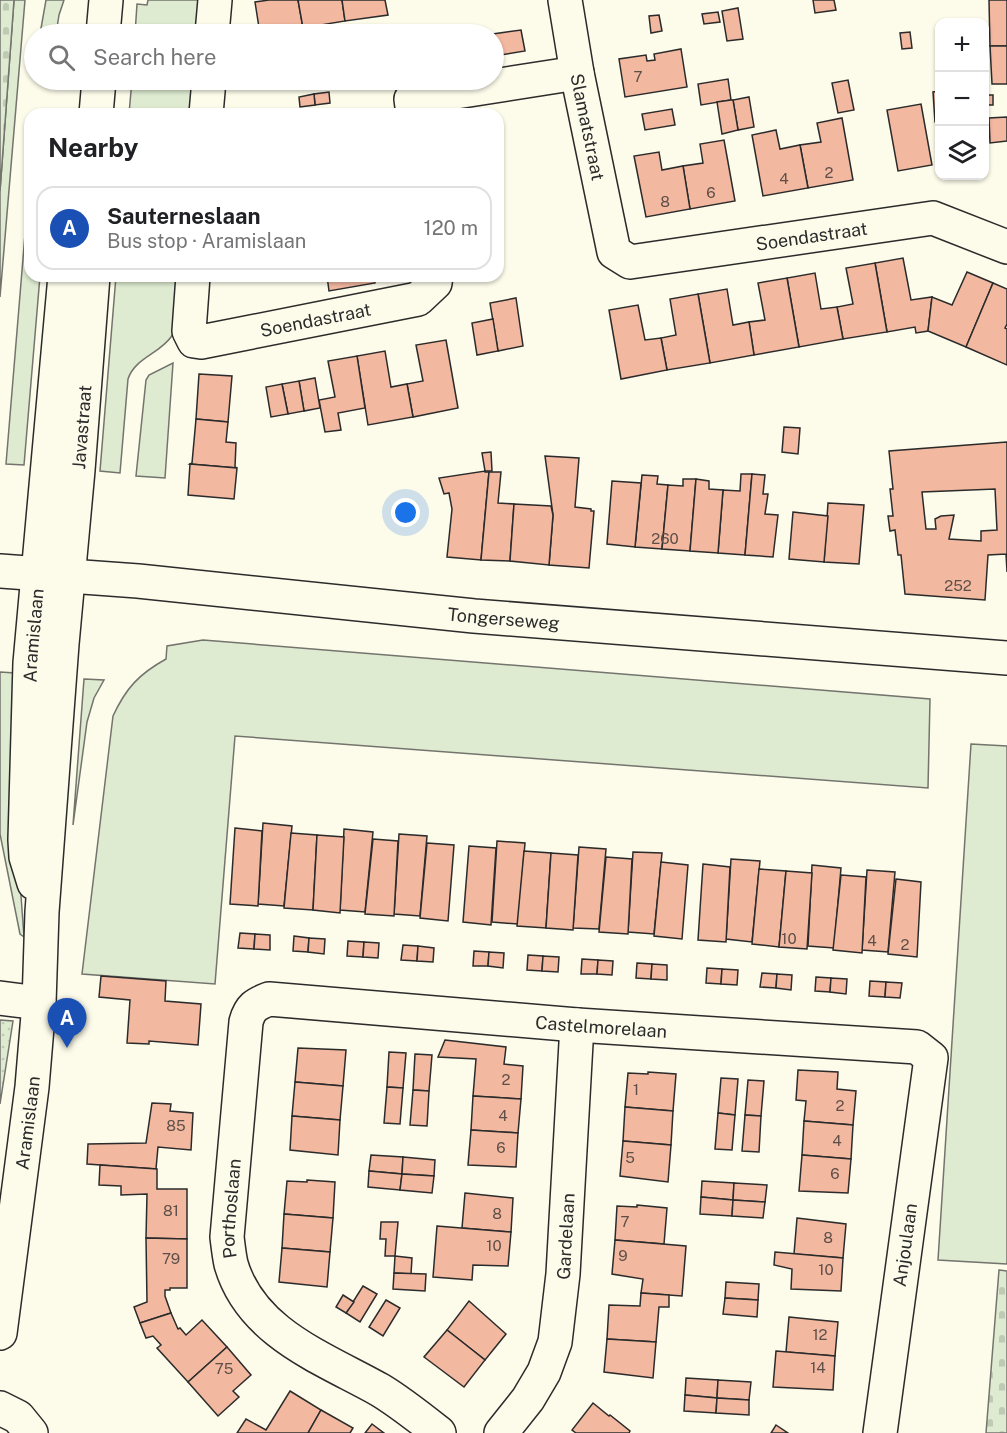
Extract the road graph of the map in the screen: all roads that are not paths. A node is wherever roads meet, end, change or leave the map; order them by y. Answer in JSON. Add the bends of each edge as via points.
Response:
{"nodes":[{"id":1,"x":106,"y":0,"type":"edge"},
{"id":2,"x":215,"y":0,"type":"edge"},
{"id":3,"x":565,"y":0,"type":"edge"},
{"id":4,"x":104,"y":24,"type":"edge"},
{"id":5,"x":213,"y":24,"type":"edge"},
{"id":6,"x":577,"y":72,"type":"junction"},
{"id":7,"x":504,"y":87,"type":"edge"},
{"id":8,"x":98,"y":90,"type":"edge"},
{"id":9,"x":208,"y":90,"type":"edge"},
{"id":10,"x":492,"y":90,"type":"edge"},
{"id":11,"x":412,"y":107,"type":"edge"},
{"id":12,"x":97,"y":108,"type":"edge"},
{"id":13,"x":207,"y":108,"type":"edge"},
{"id":14,"x":1007,"y":247,"type":"edge"},
{"id":15,"x":614,"y":252,"type":"joint"},
{"id":16,"x":65,"y":282,"type":"edge"},
{"id":17,"x":92,"y":282,"type":"edge"},
{"id":18,"x":193,"y":282,"type":"edge"},
{"id":19,"x":433,"y":282,"type":"edge"},
{"id":20,"x":0,"y":571,"type":"edge"},
{"id":21,"x":54,"y":575,"type":"junction"},
{"id":22,"x":1007,"y":658,"type":"edge"},
{"id":23,"x":0,"y":998,"type":"edge"},
{"id":24,"x":269,"y":999,"type":"joint"},
{"id":25,"x":39,"y":1003,"type":"junction"},
{"id":26,"x":578,"y":1025,"type":"junction"},
{"id":27,"x":931,"y":1058,"type":"joint"},
{"id":28,"x":0,"y":1333,"type":"edge"},
{"id":29,"x":0,"y":1408,"type":"edge"},
{"id":30,"x":31,"y":1433,"type":"edge"},
{"id":31,"x":439,"y":1433,"type":"edge"},
{"id":32,"x":501,"y":1433,"type":"edge"},
{"id":33,"x":880,"y":1433,"type":"edge"}],
"edges":[{"from":1,"to":4,"type":"street"},
{"from":2,"to":5,"type":"street"},
{"from":3,"to":6,"type":"street","name":"Slamatstraat"},
{"from":6,"to":7,"type":"street"},
{"from":6,"to":15,"type":"street","name":"Slamatstraat"},
{"from":8,"to":12,"type":"street"},
{"from":9,"to":13,"type":"street"},
{"from":10,"to":11,"type":"street"},
{"from":14,"to":15,"type":"street","name":"Soendastraat","via":[[933,218],[630,262]]},
{"from":16,"to":21,"type":"street","name":"Javastraat"},
{"from":17,"to":21,"type":"street","name":"Javastraat"},
{"from":18,"to":19,"type":"street","name":"Soendastraat","via":[[189,331],[194,341],[201,342],[418,299]]},
{"from":20,"to":21,"type":"street","name":"Tongerseweg"},
{"from":21,"to":22,"type":"street","name":"Tongerseweg","via":[[474,616]]},
{"from":21,"to":25,"type":"street","name":"Aramislaan","via":[[30,663],[25,840],[42,912]]},
{"from":23,"to":25,"type":"street"},
{"from":24,"to":26,"type":"street","name":"Castelmorelaan"},
{"from":24,"to":31,"type":"street","name":"Porthoslaan","via":[[254,1005],[246,1022],[227,1237],[241,1289],[255,1311],[275,1329],[304,1350],[382,1391]]},
{"from":25,"to":28,"type":"street","name":"Aramislaan"},
{"from":26,"to":27,"type":"street","name":"Castelmorelaan","via":[[916,1047]]},
{"from":26,"to":32,"type":"street","name":"Gardelaan","via":[[563,1274],[555,1342],[528,1399]]},
{"from":27,"to":33,"type":"street","name":"Anjoulaan"},
{"from":29,"to":30,"type":"street","via":[[18,1417]]}]}
